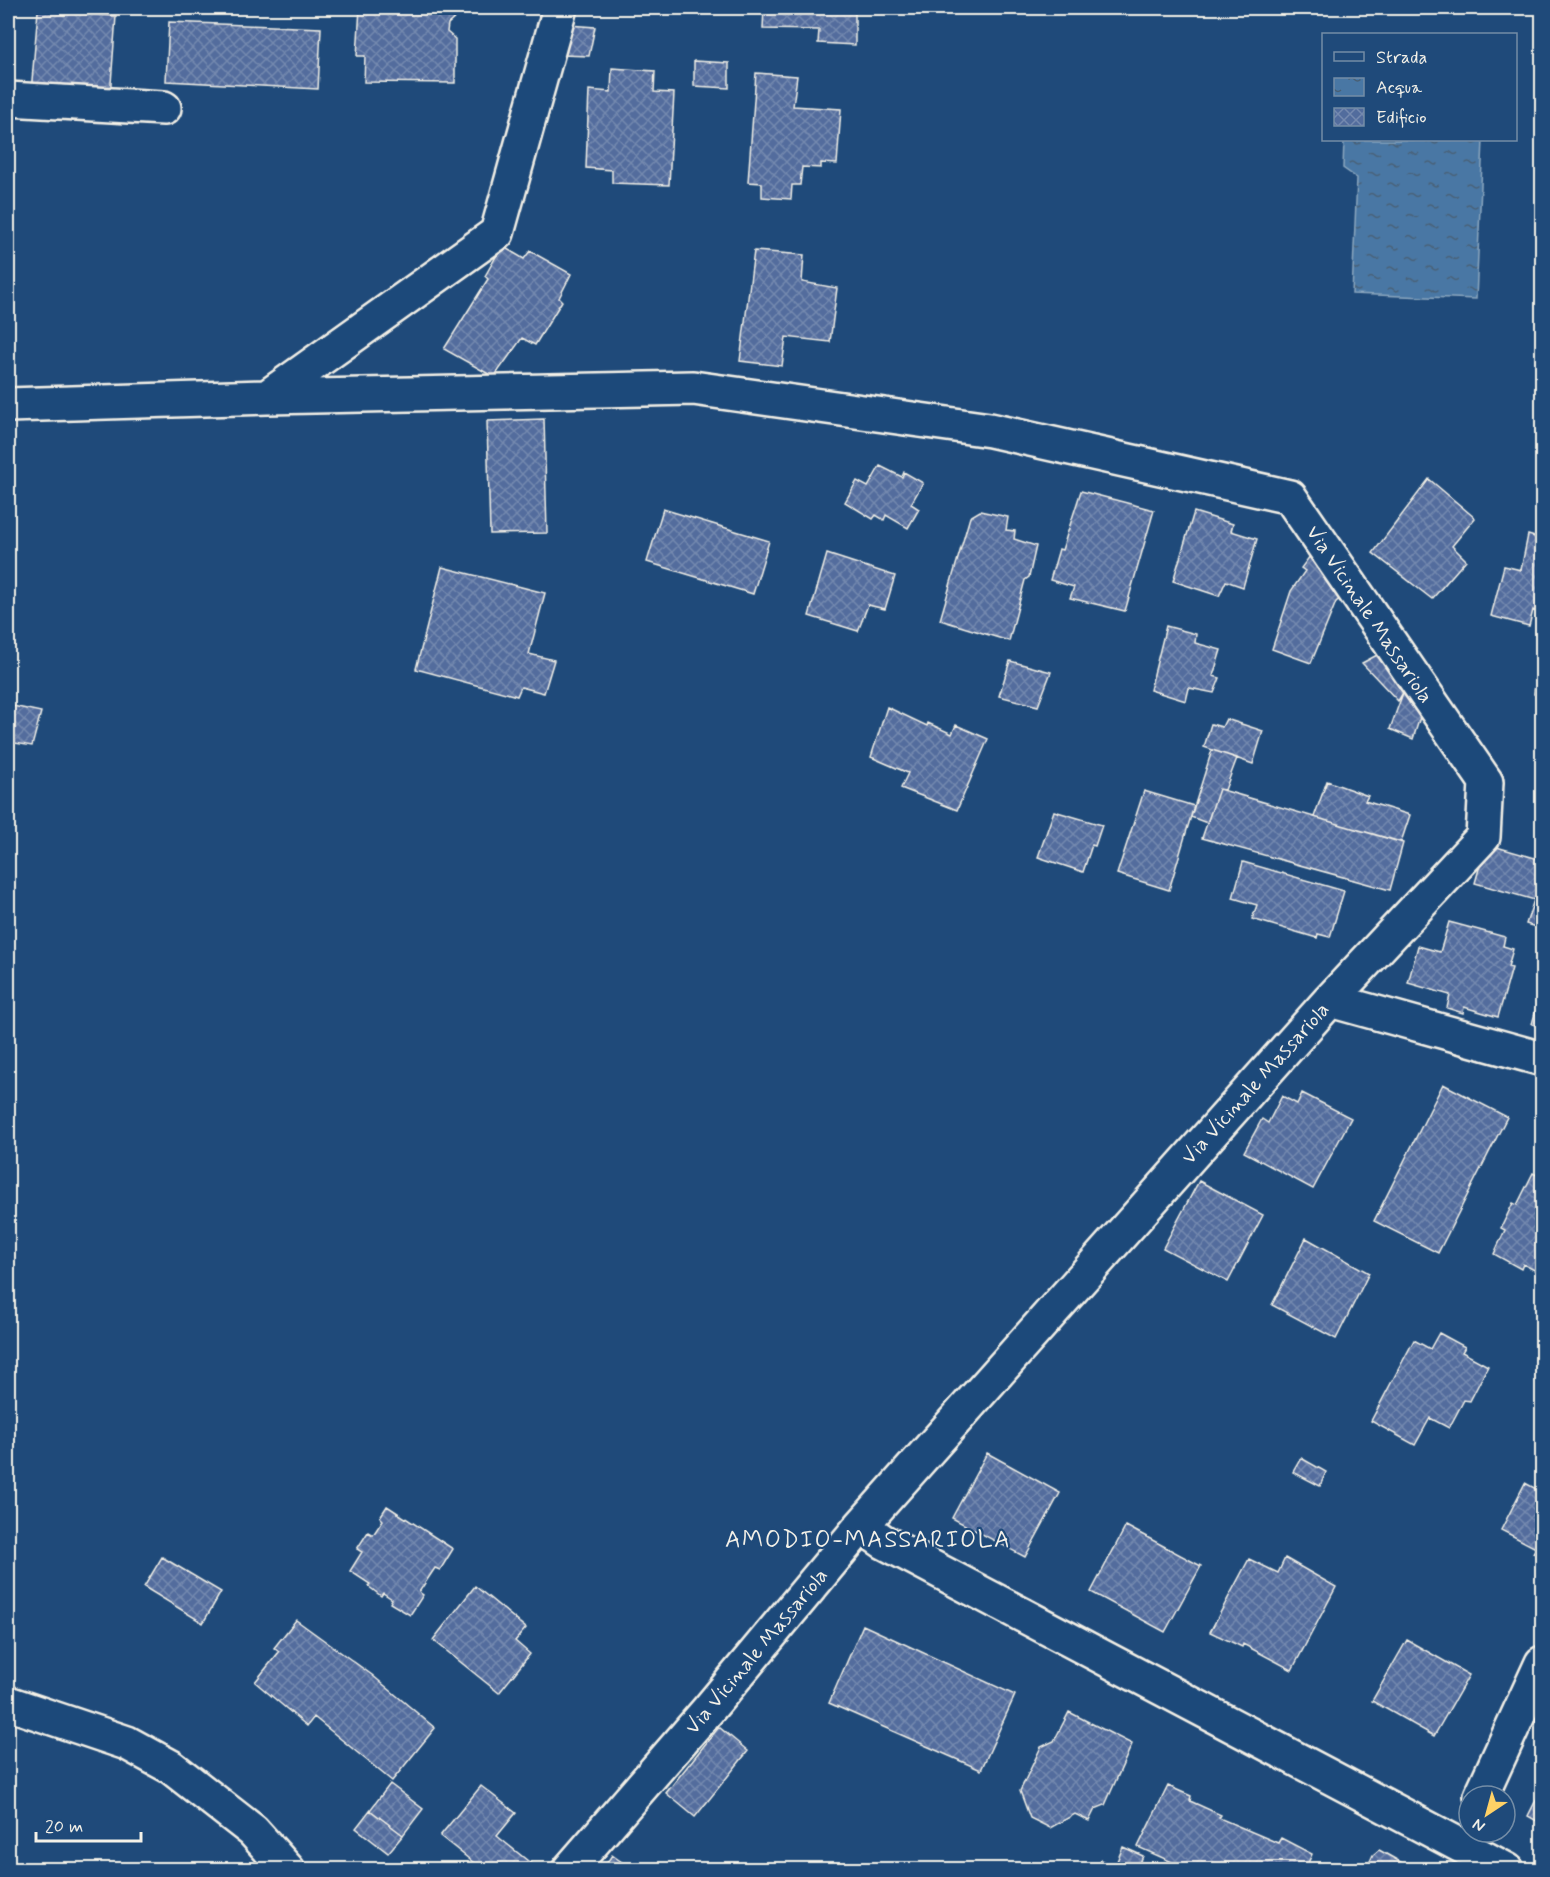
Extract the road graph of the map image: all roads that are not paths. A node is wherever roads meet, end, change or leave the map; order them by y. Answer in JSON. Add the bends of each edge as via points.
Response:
{"nodes":[{"id":1,"x":560,"y":8,"type":"edge"},
{"id":2,"x":8,"y":99,"type":"edge"},
{"id":3,"x":164,"y":108,"type":"dead end"},
{"id":4,"x":267,"y":397,"type":"junction"},
{"id":5,"x":8,"y":405,"type":"edge"},
{"id":6,"x":1329,"y":1000,"type":"junction"},
{"id":7,"x":1542,"y":1059,"type":"edge"},
{"id":8,"x":861,"y":1526,"type":"junction"},
{"id":9,"x":1542,"y":1663,"type":"edge"},
{"id":10,"x":8,"y":1703,"type":"edge"},
{"id":11,"x":1487,"y":1784,"type":"edge"},
{"id":12,"x":1457,"y":1829,"type":"edge"},
{"id":13,"x":1477,"y":1844,"type":"edge"},
{"id":14,"x":288,"y":1869,"type":"edge"},
{"id":15,"x":569,"y":1869,"type":"edge"},
{"id":16,"x":1507,"y":1869,"type":"edge"}],
"edges":[{"from":1,"to":4,"type":"street","via":[[497,232]]},
{"from":2,"to":3,"type":"street"},
{"from":4,"to":5,"type":"street","name":"Via Vicinale Massariola"},
{"from":4,"to":6,"type":"street","name":"Via Vicinale Massariola","via":[[693,388],[990,430],[1290,497],[1486,782],[1483,837]]},
{"from":6,"to":7,"type":"street"},
{"from":6,"to":8,"type":"street","name":"Via Vicinale Massariola"},
{"from":8,"to":12,"type":"street","via":[[884,1542]]},
{"from":8,"to":15,"type":"street","name":"Via Vicinale Massariola"},
{"from":9,"to":11,"type":"street"},
{"from":10,"to":14,"type":"street","via":[[128,1743],[171,1767],[253,1831]]},
{"from":13,"to":16,"type":"street"}]}
